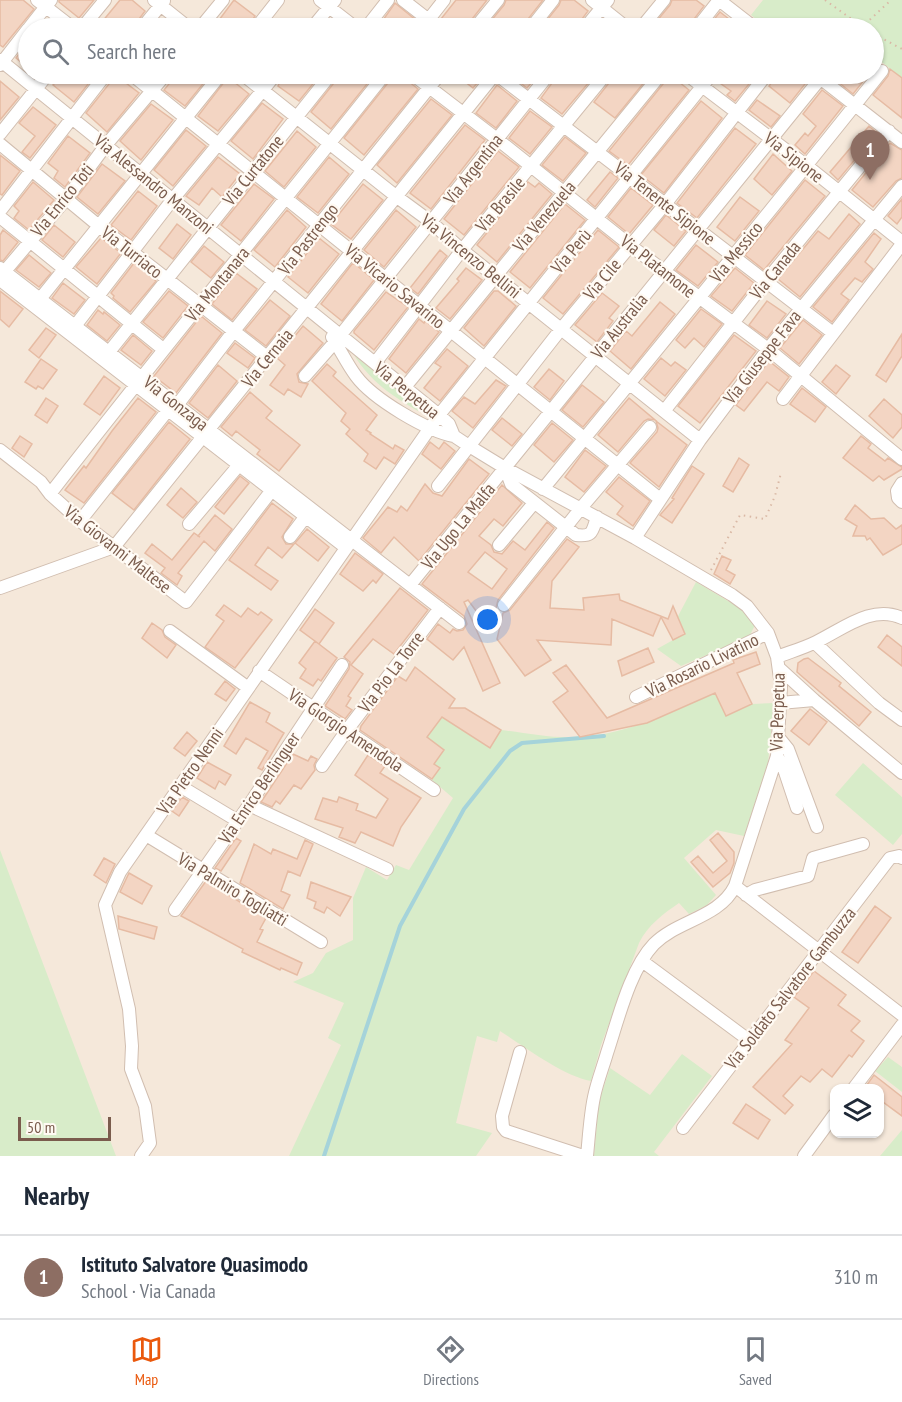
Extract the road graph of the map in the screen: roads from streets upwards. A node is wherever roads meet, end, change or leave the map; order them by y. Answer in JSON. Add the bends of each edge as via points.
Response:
{"nodes":[{"id":1,"x":105,"y":0,"type":"edge"},
{"id":2,"x":223,"y":0,"type":"edge"},
{"id":3,"x":278,"y":0,"type":"edge"},
{"id":4,"x":388,"y":0,"type":"edge"},
{"id":5,"x":403,"y":0,"type":"edge"},
{"id":6,"x":444,"y":0,"type":"edge"},
{"id":7,"x":498,"y":0,"type":"edge"},
{"id":8,"x":553,"y":0,"type":"edge"},
{"id":9,"x":664,"y":0,"type":"edge"},
{"id":10,"x":719,"y":0,"type":"edge"},
{"id":11,"x":45,"y":2,"type":"edge"},
{"id":12,"x":160,"y":2,"type":"edge"},
{"id":13,"x":328,"y":2,"type":"edge"},
{"id":14,"x":601,"y":2,"type":"edge"},
{"id":15,"x":36,"y":18,"type":"edge"},
{"id":16,"x":62,"y":18,"type":"edge"},
{"id":17,"x":90,"y":18,"type":"edge"},
{"id":18,"x":149,"y":18,"type":"edge"},
{"id":19,"x":178,"y":18,"type":"edge"},
{"id":20,"x":208,"y":18,"type":"edge"},
{"id":21,"x":264,"y":18,"type":"edge"},
{"id":22,"x":318,"y":18,"type":"edge"},
{"id":23,"x":345,"y":18,"type":"edge"},
{"id":24,"x":374,"y":18,"type":"edge"},
{"id":25,"x":420,"y":18,"type":"edge"},
{"id":26,"x":430,"y":18,"type":"edge"},
{"id":27,"x":483,"y":18,"type":"edge"},
{"id":28,"x":539,"y":18,"type":"edge"},
{"id":29,"x":591,"y":18,"type":"edge"},
{"id":30,"x":617,"y":18,"type":"edge"},
{"id":31,"x":649,"y":18,"type":"edge"},
{"id":32,"x":704,"y":18,"type":"edge"},
{"id":33,"x":740,"y":18,"type":"edge"},
{"id":34,"x":18,"y":42,"type":"edge"},
{"id":35,"x":1,"y":62,"type":"edge"},
{"id":36,"x":18,"y":75,"type":"edge"},
{"id":37,"x":30,"y":84,"type":"edge"},
{"id":38,"x":40,"y":84,"type":"edge"},
{"id":39,"x":99,"y":84,"type":"edge"},
{"id":40,"x":143,"y":84,"type":"edge"},
{"id":41,"x":158,"y":84,"type":"edge"},
{"id":42,"x":213,"y":84,"type":"edge"},
{"id":43,"x":255,"y":84,"type":"edge"},
{"id":44,"x":268,"y":84,"type":"edge"},
{"id":45,"x":323,"y":84,"type":"edge"},
{"id":46,"x":377,"y":84,"type":"edge"},
{"id":47,"x":426,"y":84,"type":"edge"},
{"id":48,"x":432,"y":84,"type":"edge"},
{"id":49,"x":488,"y":84,"type":"edge"},
{"id":50,"x":510,"y":84,"type":"edge"},
{"id":51,"x":541,"y":84,"type":"edge"},
{"id":52,"x":598,"y":84,"type":"edge"},
{"id":53,"x":653,"y":84,"type":"edge"},
{"id":54,"x":760,"y":84,"type":"edge"},
{"id":55,"x":812,"y":84,"type":"edge"},
{"id":56,"x":830,"y":84,"type":"edge"},
{"id":57,"x":872,"y":84,"type":"edge"},
{"id":58,"x":702,"y":85,"type":"joint"},
{"id":59,"x":430,"y":87,"type":"junction"},
{"id":60,"x":36,"y":89,"type":"junction"},
{"id":61,"x":263,"y":90,"type":"junction"},
{"id":62,"x":152,"y":91,"type":"junction"},
{"id":63,"x":529,"y":98,"type":"junction"},
{"id":64,"x":855,"y":105,"type":"junction"},
{"id":65,"x":738,"y":113,"type":"junction"},
{"id":66,"x":464,"y":114,"type":"junction"},
{"id":67,"x":297,"y":116,"type":"junction"},
{"id":68,"x":184,"y":118,"type":"junction"},
{"id":69,"x":73,"y":119,"type":"junction"},
{"id":70,"x":565,"y":125,"type":"junction"},
{"id":71,"x":888,"y":131,"type":"junction"},
{"id":72,"x":0,"y":134,"type":"edge"},
{"id":73,"x":497,"y":139,"type":"junction"},
{"id":74,"x":772,"y":139,"type":"junction"},
{"id":75,"x":902,"y":142,"type":"edge"},
{"id":76,"x":330,"y":143,"type":"junction"},
{"id":77,"x":0,"y":144,"type":"edge"},
{"id":78,"x":106,"y":145,"type":"junction"},
{"id":79,"x":218,"y":145,"type":"junction"},
{"id":80,"x":599,"y":152,"type":"junction"},
{"id":81,"x":532,"y":166,"type":"junction"},
{"id":82,"x":807,"y":166,"type":"junction"},
{"id":83,"x":32,"y":170,"type":"junction"},
{"id":84,"x":363,"y":170,"type":"junction"},
{"id":85,"x":252,"y":172,"type":"junction"},
{"id":86,"x":141,"y":174,"type":"junction"},
{"id":87,"x":630,"y":177,"type":"junction"},
{"id":88,"x":902,"y":186,"type":"edge"},
{"id":89,"x":564,"y":192,"type":"junction"},
{"id":90,"x":838,"y":192,"type":"junction"},
{"id":91,"x":397,"y":197,"type":"junction"},
{"id":92,"x":66,"y":199,"type":"junction"},
{"id":93,"x":173,"y":199,"type":"junction"},
{"id":94,"x":286,"y":200,"type":"junction"},
{"id":95,"x":666,"y":203,"type":"junction"},
{"id":96,"x":0,"y":211,"type":"edge"},
{"id":97,"x":0,"y":217,"type":"edge"},
{"id":98,"x":598,"y":219,"type":"junction"},
{"id":99,"x":874,"y":220,"type":"junction"},
{"id":100,"x":432,"y":222,"type":"junction"},
{"id":101,"x":319,"y":225,"type":"junction"},
{"id":102,"x":99,"y":226,"type":"junction"},
{"id":103,"x":207,"y":227,"type":"junction"},
{"id":104,"x":698,"y":229,"type":"junction"},
{"id":105,"x":30,"y":241,"type":"junction"},
{"id":106,"x":902,"y":243,"type":"edge"},
{"id":107,"x":631,"y":246,"type":"junction"},
{"id":108,"x":462,"y":250,"type":"junction"},
{"id":109,"x":134,"y":252,"type":"junction"},
{"id":110,"x":352,"y":252,"type":"junction"},
{"id":111,"x":240,"y":254,"type":"junction"},
{"id":112,"x":732,"y":255,"type":"junction"},
{"id":113,"x":64,"y":269,"type":"junction"},
{"id":114,"x":664,"y":271,"type":"junction"},
{"id":115,"x":2,"y":273,"type":"edge"},
{"id":116,"x":495,"y":276,"type":"junction"},
{"id":117,"x":167,"y":279,"type":"junction"},
{"id":118,"x":386,"y":279,"type":"junction"},
{"id":119,"x":766,"y":280,"type":"junction"},
{"id":120,"x":274,"y":282,"type":"junction"},
{"id":121,"x":98,"y":297,"type":"junction"},
{"id":122,"x":699,"y":297,"type":"junction"},
{"id":123,"x":38,"y":303,"type":"junction"},
{"id":124,"x":528,"y":303,"type":"junction"},
{"id":125,"x":201,"y":305,"type":"junction"},
{"id":126,"x":420,"y":306,"type":"junction"},
{"id":127,"x":800,"y":308,"type":"junction"},
{"id":128,"x":307,"y":309,"type":"junction"},
{"id":129,"x":131,"y":323,"type":"junction"},
{"id":130,"x":733,"y":324,"type":"junction"},
{"id":131,"x":75,"y":326,"type":"junction"},
{"id":132,"x":561,"y":329,"type":"junction"},
{"id":133,"x":451,"y":331,"type":"junction"},
{"id":134,"x":233,"y":332,"type":"junction"},
{"id":135,"x":833,"y":333,"type":"junction"},
{"id":136,"x":338,"y":339,"type":"junction"},
{"id":137,"x":163,"y":349,"type":"junction"},
{"id":138,"x":768,"y":350,"type":"junction"},
{"id":139,"x":109,"y":352,"type":"junction"},
{"id":140,"x":594,"y":356,"type":"junction"},
{"id":141,"x":267,"y":357,"type":"junction"},
{"id":142,"x":484,"y":359,"type":"junction"},
{"id":143,"x":375,"y":363,"type":"junction"},
{"id":144,"x":305,"y":376,"type":"dead end"},
{"id":145,"x":801,"y":376,"type":"junction"},
{"id":146,"x":138,"y":380,"type":"junction"},
{"id":147,"x":628,"y":383,"type":"junction"},
{"id":148,"x":517,"y":384,"type":"junction"},
{"id":149,"x":405,"y":387,"type":"junction"},
{"id":150,"x":783,"y":399,"type":"dead end"},
{"id":151,"x":173,"y":407,"type":"junction"},
{"id":152,"x":665,"y":410,"type":"junction"},
{"id":153,"x":550,"y":411,"type":"junction"},
{"id":154,"x":439,"y":415,"type":"junction"},
{"id":155,"x":650,"y":427,"type":"dead end"},
{"id":156,"x":430,"y":428,"type":"junction"},
{"id":157,"x":206,"y":433,"type":"junction"},
{"id":158,"x":454,"y":436,"type":"junction"},
{"id":159,"x":584,"y":438,"type":"junction"},
{"id":160,"x":700,"y":440,"type":"junction"},
{"id":161,"x":469,"y":446,"type":"junction"},
{"id":162,"x":0,"y":450,"type":"edge"},
{"id":163,"x":902,"y":459,"type":"edge"},
{"id":164,"x":239,"y":465,"type":"junction"},
{"id":165,"x":618,"y":465,"type":"junction"},
{"id":166,"x":505,"y":468,"type":"junction"},
{"id":167,"x":902,"y":483,"type":"edge"},
{"id":168,"x":438,"y":486,"type":"dead end"},
{"id":169,"x":543,"y":489,"type":"junction"},
{"id":170,"x":272,"y":490,"type":"junction"},
{"id":171,"x":50,"y":494,"type":"junction"},
{"id":172,"x":660,"y":499,"type":"junction"},
{"id":173,"x":902,"y":502,"type":"edge"},
{"id":174,"x":534,"y":503,"type":"junction"},
{"id":175,"x":581,"y":508,"type":"junction"},
{"id":176,"x":306,"y":516,"type":"junction"},
{"id":177,"x":597,"y":517,"type":"junction"},
{"id":178,"x":80,"y":521,"type":"junction"},
{"id":179,"x":189,"y":524,"type":"dead end"},
{"id":180,"x":565,"y":528,"type":"junction"},
{"id":181,"x":290,"y":537,"type":"dead end"},
{"id":182,"x":635,"y":538,"type":"junction"},
{"id":183,"x":348,"y":543,"type":"junction"},
{"id":184,"x":499,"y":545,"type":"dead end"},
{"id":185,"x":114,"y":547,"type":"junction"},
{"id":186,"x":411,"y":585,"type":"junction"},
{"id":187,"x":0,"y":588,"type":"edge"},
{"id":188,"x":504,"y":605,"type":"dead end"},
{"id":189,"x":440,"y":608,"type":"junction"},
{"id":190,"x":902,"y":618,"type":"edge"},
{"id":191,"x":459,"y":623,"type":"dead end"},
{"id":192,"x":170,"y":631,"type":"dead end"},
{"id":193,"x":768,"y":633,"type":"junction"},
{"id":194,"x":815,"y":643,"type":"junction"},
{"id":195,"x":779,"y":663,"type":"junction"},
{"id":196,"x":342,"y":665,"type":"dead end"},
{"id":197,"x":259,"y":671,"type":"junction"},
{"id":198,"x":248,"y":687,"type":"junction"},
{"id":199,"x":636,"y":697,"type":"dead end"},
{"id":200,"x":814,"y":700,"type":"junction"},
{"id":201,"x":780,"y":703,"type":"junction"},
{"id":202,"x":313,"y":707,"type":"junction"},
{"id":203,"x":902,"y":720,"type":"edge"},
{"id":204,"x":347,"y":730,"type":"junction"},
{"id":205,"x":778,"y":738,"type":"junction"},
{"id":206,"x":777,"y":756,"type":"junction"},
{"id":207,"x":322,"y":766,"type":"dead end"},
{"id":208,"x":902,"y":773,"type":"edge"},
{"id":209,"x":180,"y":786,"type":"junction"},
{"id":210,"x":434,"y":790,"type":"dead end"},
{"id":211,"x":249,"y":805,"type":"junction"},
{"id":212,"x":796,"y":808,"type":"dead end"},
{"id":213,"x":238,"y":821,"type":"junction"},
{"id":214,"x":817,"y":827,"type":"dead end"},
{"id":215,"x":146,"y":835,"type":"junction"},
{"id":216,"x":862,"y":844,"type":"dead end"},
{"id":217,"x":902,"y":858,"type":"edge"},
{"id":218,"x":387,"y":869,"type":"dead end"},
{"id":219,"x":203,"y":870,"type":"junction"},
{"id":220,"x":735,"y":886,"type":"junction"},
{"id":221,"x":746,"y":895,"type":"junction"},
{"id":222,"x":175,"y":910,"type":"dead end"},
{"id":223,"x":321,"y":942,"type":"dead end"},
{"id":224,"x":818,"y":951,"type":"junction"},
{"id":225,"x":642,"y":961,"type":"junction"},
{"id":226,"x":902,"y":1015,"type":"edge"},
{"id":227,"x":902,"y":1025,"type":"edge"},
{"id":228,"x":750,"y":1041,"type":"junction"},
{"id":229,"x":520,"y":1052,"type":"dead end"},
{"id":230,"x":858,"y":1084,"type":"edge"},
{"id":231,"x":830,"y":1120,"type":"edge"},
{"id":232,"x":683,"y":1128,"type":"dead end"},
{"id":233,"x":141,"y":1156,"type":"edge"},
{"id":234,"x":585,"y":1156,"type":"edge"},
{"id":235,"x":804,"y":1156,"type":"edge"}],
"edges":[{"from":1,"to":17,"type":"street"},
{"from":2,"to":20,"type":"street"},
{"from":3,"to":21,"type":"street"},
{"from":4,"to":24,"type":"street"},
{"from":5,"to":25,"type":"street"},
{"from":6,"to":26,"type":"street"},
{"from":7,"to":27,"type":"street"},
{"from":8,"to":28,"type":"street"},
{"from":9,"to":31,"type":"street"},
{"from":10,"to":32,"type":"street"},
{"from":10,"to":33,"type":"street"},
{"from":11,"to":15,"type":"street"},
{"from":11,"to":16,"type":"street"},
{"from":12,"to":18,"type":"street"},
{"from":12,"to":19,"type":"street"},
{"from":13,"to":22,"type":"street"},
{"from":13,"to":23,"type":"street"},
{"from":14,"to":29,"type":"street"},
{"from":14,"to":30,"type":"street"},
{"from":34,"to":35,"type":"street"},
{"from":35,"to":36,"type":"street","name":"Via Alessandro Manzoni"},
{"from":37,"to":60,"type":"street","name":"Via Alessandro Manzoni"},
{"from":38,"to":60,"type":"street"},
{"from":39,"to":69,"type":"street"},
{"from":40,"to":62,"type":"street","name":"Via Vicario Savarino"},
{"from":41,"to":62,"type":"street","name":"Via Enrico Toti"},
{"from":42,"to":68,"type":"street"},
{"from":43,"to":61,"type":"street","name":"Via Vincenzo Bellini"},
{"from":44,"to":61,"type":"street"},
{"from":45,"to":67,"type":"street","name":"Via Curtatone"},
{"from":46,"to":76,"type":"street","name":"Via Montanara"},
{"from":47,"to":59,"type":"street","name":"Via Platamone"},
{"from":48,"to":59,"type":"street","name":"Via Pastrengo"},
{"from":49,"to":66,"type":"street","name":"Via Cernaia"},
{"from":50,"to":63,"type":"street","name":"Via Tenente Sipione"},
{"from":51,"to":63,"type":"street","name":"Via Argentina"},
{"from":52,"to":70,"type":"street","name":"Via Brasile"},
{"from":53,"to":80,"type":"street","name":"Via Venezuela"},
{"from":54,"to":65,"type":"street","name":"Via Cile"},
{"from":55,"to":74,"type":"street","name":"Via Australia"},
{"from":56,"to":64,"type":"street"},
{"from":57,"to":64,"type":"street","name":"Via Messico"},
{"from":58,"to":65,"type":"street","name":"Via Sipione"},
{"from":58,"to":87,"type":"street","name":"Via Perù"},
{"from":59,"to":66,"type":"street","name":"Via Platamone"},
{"from":59,"to":84,"type":"street","name":"Via Pastrengo"},
{"from":60,"to":69,"type":"street","name":"Via Alessandro Manzoni"},
{"from":60,"to":72,"type":"street"},
{"from":61,"to":67,"type":"street","name":"Via Vincenzo Bellini"},
{"from":61,"to":79,"type":"street"},
{"from":62,"to":68,"type":"street","name":"Via Vicario Savarino"},
{"from":62,"to":78,"type":"street","name":"Via Enrico Toti"},
{"from":63,"to":70,"type":"street","name":"Via Tenente Sipione"},
{"from":63,"to":73,"type":"street","name":"Via Argentina"},
{"from":64,"to":71,"type":"street"},
{"from":64,"to":82,"type":"street","name":"Via Messico"},
{"from":65,"to":74,"type":"street","name":"Via Sipione"},
{"from":65,"to":95,"type":"street","name":"Via Cile"},
{"from":66,"to":73,"type":"street","name":"Via Platamone"},
{"from":66,"to":91,"type":"street","name":"Via Cernaia"},
{"from":67,"to":76,"type":"street","name":"Via Vincenzo Bellini"},
{"from":67,"to":85,"type":"street","name":"Via Curtatone"},
{"from":68,"to":79,"type":"street","name":"Via Vicario Savarino"},
{"from":68,"to":86,"type":"street"},
{"from":69,"to":78,"type":"street","name":"Via Alessandro Manzoni"},
{"from":69,"to":83,"type":"street"},
{"from":70,"to":80,"type":"street","name":"Via Tenente Sipione"},
{"from":70,"to":81,"type":"street","name":"Via Brasile"},
{"from":71,"to":75,"type":"street"},
{"from":71,"to":90,"type":"street","name":"Via Canada"},
{"from":73,"to":81,"type":"street","name":"Via Platamone"},
{"from":73,"to":100,"type":"street","name":"Via Argentina"},
{"from":74,"to":82,"type":"street","name":"Via Sipione"},
{"from":74,"to":104,"type":"street","name":"Via Australia"},
{"from":76,"to":84,"type":"street","name":"Via Vincenzo Bellini"},
{"from":76,"to":94,"type":"street","name":"Via Montanara"},
{"from":77,"to":83,"type":"street","name":"Via Turriaco"},
{"from":78,"to":86,"type":"street","name":"Via Alessandro Manzoni"},
{"from":78,"to":92,"type":"street","name":"Via Enrico Toti"},
{"from":79,"to":85,"type":"street","name":"Via Vicario Savarino"},
{"from":79,"to":93,"type":"street"},
{"from":80,"to":87,"type":"street","name":"Via Tenente Sipione"},
{"from":80,"to":89,"type":"street","name":"Via Venezuela"},
{"from":81,"to":89,"type":"street","name":"Via Platamone"},
{"from":81,"to":108,"type":"street","name":"Via Brasile"},
{"from":82,"to":90,"type":"street","name":"Via Sipione"},
{"from":82,"to":112,"type":"street","name":"Via Messico"},
{"from":83,"to":92,"type":"street","name":"Via Turriaco"},
{"from":83,"to":96,"type":"street"},
{"from":84,"to":91,"type":"street","name":"Via Vincenzo Bellini"},
{"from":84,"to":101,"type":"street","name":"Via Pastrengo"},
{"from":85,"to":94,"type":"street","name":"Via Vicario Savarino"},
{"from":85,"to":103,"type":"street","name":"Via Curtatone"},
{"from":86,"to":93,"type":"street","name":"Via Alessandro Manzoni"},
{"from":86,"to":102,"type":"street"},
{"from":87,"to":95,"type":"street","name":"Via Tenente Sipione"},
{"from":87,"to":98,"type":"street","name":"Via Perù"},
{"from":88,"to":99,"type":"street","name":"Via Giuseppe Fava"},
{"from":89,"to":98,"type":"street","name":"Via Platamone"},
{"from":89,"to":116,"type":"street","name":"Via Venezuela"},
{"from":90,"to":99,"type":"street","name":"Via Sipione"},
{"from":90,"to":119,"type":"street","name":"Via Canada"},
{"from":91,"to":100,"type":"street","name":"Via Vincenzo Bellini"},
{"from":91,"to":110,"type":"street","name":"Via Cernaia"},
{"from":92,"to":102,"type":"street","name":"Via Turriaco"},
{"from":92,"to":105,"type":"street","name":"Via Enrico Toti"},
{"from":93,"to":103,"type":"street","name":"Via Alessandro Manzoni"},
{"from":93,"to":109,"type":"street"},
{"from":94,"to":101,"type":"street","name":"Via Vicario Savarino"},
{"from":94,"to":111,"type":"street","name":"Via Montanara"},
{"from":95,"to":104,"type":"street","name":"Via Tenente Sipione"},
{"from":95,"to":107,"type":"street","name":"Via Cile"},
{"from":97,"to":105,"type":"street"},
{"from":98,"to":107,"type":"street","name":"Via Platamone"},
{"from":98,"to":124,"type":"street","name":"Via Perù"},
{"from":99,"to":106,"type":"street","name":"Via Sipione"},
{"from":99,"to":127,"type":"street","name":"Via Giuseppe Fava"},
{"from":100,"to":108,"type":"street","name":"Via Vincenzo Bellini"},
{"from":100,"to":118,"type":"street","name":"Via Argentina"},
{"from":101,"to":110,"type":"street","name":"Via Vicario Savarino"},
{"from":101,"to":120,"type":"street","name":"Via Pastrengo"},
{"from":102,"to":109,"type":"street","name":"Via Turriaco"},
{"from":102,"to":113,"type":"street"},
{"from":103,"to":111,"type":"street","name":"Via Alessandro Manzoni"},
{"from":103,"to":117,"type":"street","name":"Via Curtatone"},
{"from":104,"to":112,"type":"street","name":"Via Tenente Sipione"},
{"from":104,"to":114,"type":"street","name":"Via Australia"},
{"from":105,"to":113,"type":"street"},
{"from":105,"to":115,"type":"street","name":"Via Enrico Toti"},
{"from":106,"to":135,"type":"street"},
{"from":107,"to":114,"type":"street","name":"Via Platamone"},
{"from":107,"to":132,"type":"street","name":"Via Cile"},
{"from":108,"to":116,"type":"street","name":"Via Vincenzo Bellini"},
{"from":108,"to":126,"type":"street","name":"Via Brasile"},
{"from":109,"to":117,"type":"street","name":"Via Turriaco"},
{"from":109,"to":121,"type":"street"},
{"from":110,"to":118,"type":"street","name":"Via Vicario Savarino"},
{"from":110,"to":128,"type":"street","name":"Via Cernaia"},
{"from":111,"to":120,"type":"street","name":"Via Alessandro Manzoni"},
{"from":111,"to":125,"type":"street","name":"Via Montanara"},
{"from":112,"to":119,"type":"street","name":"Via Tenente Sipione"},
{"from":112,"to":122,"type":"street","name":"Via Messico"},
{"from":113,"to":121,"type":"street"},
{"from":113,"to":123,"type":"street"},
{"from":114,"to":122,"type":"street","name":"Via Platamone"},
{"from":114,"to":140,"type":"street","name":"Via Australia"},
{"from":115,"to":123,"type":"street","name":"Via Gonzaga"},
{"from":116,"to":124,"type":"street","name":"Via Vincenzo Bellini"},
{"from":116,"to":133,"type":"street","name":"Via Venezuela"},
{"from":117,"to":125,"type":"street","name":"Via Turriaco"},
{"from":117,"to":129,"type":"street","name":"Via Curtatone"},
{"from":118,"to":126,"type":"street","name":"Via Vicario Savarino"},
{"from":118,"to":136,"type":"street","name":"Via Argentina"},
{"from":119,"to":127,"type":"street","name":"Via Tenente Sipione"},
{"from":119,"to":130,"type":"street","name":"Via Canada"},
{"from":120,"to":128,"type":"street","name":"Via Alessandro Manzoni"},
{"from":120,"to":134,"type":"street","name":"Via Pastrengo"},
{"from":121,"to":129,"type":"street"},
{"from":121,"to":131,"type":"street"},
{"from":122,"to":130,"type":"street","name":"Via Platamone"},
{"from":122,"to":147,"type":"street","name":"Via Messico"},
{"from":123,"to":131,"type":"street","name":"Via Gonzaga"},
{"from":123,"to":146,"type":"street","name":"Via Gonzaga"},
{"from":124,"to":132,"type":"street","name":"Via Vincenzo Bellini"},
{"from":124,"to":142,"type":"street","name":"Via Perù"},
{"from":125,"to":134,"type":"street","name":"Via Turriaco"},
{"from":125,"to":137,"type":"street","name":"Via Montanara"},
{"from":126,"to":133,"type":"street","name":"Via Vicario Savarino"},
{"from":126,"to":143,"type":"street","name":"Via Brasile"},
{"from":127,"to":135,"type":"street","name":"Via Tenente Sipione"},
{"from":127,"to":138,"type":"street","name":"Via Giuseppe Fava"},
{"from":128,"to":136,"type":"street"},
{"from":128,"to":141,"type":"street","name":"Via Cernaia"},
{"from":129,"to":137,"type":"street"},
{"from":129,"to":139,"type":"street","name":"Via Curtatone"},
{"from":130,"to":138,"type":"street","name":"Via Platamone"},
{"from":130,"to":152,"type":"street","name":"Via Canada"},
{"from":131,"to":139,"type":"street","name":"Via Gonzaga"},
{"from":132,"to":140,"type":"street","name":"Via Vincenzo Bellini"},
{"from":132,"to":148,"type":"street","name":"Via Cile"},
{"from":133,"to":142,"type":"street","name":"Via Vicario Savarino"},
{"from":133,"to":149,"type":"street","name":"Via Venezuela"},
{"from":134,"to":141,"type":"street","name":"Via Turriaco"},
{"from":134,"to":151,"type":"street","name":"Via Pastrengo"},
{"from":135,"to":145,"type":"street"},
{"from":136,"to":143,"type":"street","name":"Via Perpetua"},
{"from":136,"to":144,"type":"street","name":"Via Argentina"},
{"from":136,"to":156,"type":"street","via":[[357,378],[381,399]]},
{"from":137,"to":146,"type":"street","name":"Via Montanara"},
{"from":138,"to":145,"type":"street","name":"Via Platamone"},
{"from":138,"to":160,"type":"street","name":"Via Giuseppe Fava"},
{"from":139,"to":146,"type":"street","name":"Via Gonzaga"},
{"from":140,"to":147,"type":"street","name":"Via Vincenzo Bellini"},
{"from":140,"to":153,"type":"street","name":"Via Australia"},
{"from":141,"to":157,"type":"street","name":"Via Cernaia"},
{"from":142,"to":148,"type":"street","name":"Via Vicario Savarino"},
{"from":142,"to":154,"type":"street","name":"Via Perù"},
{"from":143,"to":149,"type":"street","name":"Via Perpetua"},
{"from":145,"to":150,"type":"street"},
{"from":145,"to":163,"type":"street","name":"Via Platamone"},
{"from":146,"to":151,"type":"street","name":"Via Gonzaga"},
{"from":146,"to":171,"type":"street","name":"Via Montanara"},
{"from":147,"to":152,"type":"street","name":"Via Vincenzo Bellini"},
{"from":147,"to":159,"type":"street","name":"Via Messico"},
{"from":148,"to":153,"type":"street","name":"Via Vicario Savarino"},
{"from":148,"to":161,"type":"street","name":"Via Cile"},
{"from":149,"to":154,"type":"street","name":"Via Perpetua"},
{"from":151,"to":157,"type":"street","name":"Via Gonzaga"},
{"from":151,"to":178,"type":"street","name":"Via Pastrengo"},
{"from":152,"to":160,"type":"street","name":"Via Vincenzo Bellini"},
{"from":153,"to":159,"type":"street","name":"Via Vicario Savarino"},
{"from":153,"to":166,"type":"street","name":"Via Australia"},
{"from":154,"to":156,"type":"street","name":"Via Perù"},
{"from":154,"to":158,"type":"street","name":"Via Perpetua"},
{"from":155,"to":165,"type":"street"},
{"from":156,"to":158,"type":"street"},
{"from":156,"to":183,"type":"street","name":"Via Pietro Nenni"},
{"from":157,"to":164,"type":"street","name":"Via Gonzaga"},
{"from":157,"to":183,"type":"street","name":"Via Gonzaga"},
{"from":157,"to":185,"type":"street","name":"Via Cernaia"},
{"from":158,"to":161,"type":"street","name":"Via Perpetua"},
{"from":159,"to":165,"type":"street","name":"Via Vicario Savarino"},
{"from":159,"to":169,"type":"street","name":"Via Messico"},
{"from":160,"to":172,"type":"street","name":"Via Giuseppe Fava"},
{"from":161,"to":166,"type":"street","name":"Via Perpetua"},
{"from":161,"to":168,"type":"street","name":"Via Cile"},
{"from":162,"to":171,"type":"street","name":"Via Giovanni Maltese","via":[[41,482]]},
{"from":164,"to":170,"type":"street","name":"Via Gonzaga"},
{"from":164,"to":179,"type":"street"},
{"from":165,"to":172,"type":"street","name":"Via Vicario Savarino"},
{"from":165,"to":175,"type":"street"},
{"from":166,"to":169,"type":"street","name":"Via Perpetua"},
{"from":166,"to":174,"type":"street","via":[[511,484]]},
{"from":166,"to":186,"type":"street","name":"Via Ugo La Malfa"},
{"from":167,"to":173,"type":"street","via":[[897,491]]},
{"from":169,"to":175,"type":"street","name":"Via Perpetua"},
{"from":170,"to":176,"type":"street","name":"Via Gonzaga"},
{"from":170,"to":185,"type":"street","name":"Via Giovanni Maltese","via":[[186,602]]},
{"from":171,"to":178,"type":"street","name":"Via Giovanni Maltese"},
{"from":172,"to":182,"type":"street","name":"Via Giuseppe Fava"},
{"from":174,"to":180,"type":"street"},
{"from":174,"to":184,"type":"street"},
{"from":175,"to":177,"type":"street","name":"Via Perpetua"},
{"from":175,"to":180,"type":"street"},
{"from":176,"to":181,"type":"street"},
{"from":176,"to":183,"type":"street","name":"Via Gonzaga"},
{"from":177,"to":180,"type":"street","via":[[592,533],[587,536]]},
{"from":177,"to":182,"type":"street","name":"Via Perpetua"},
{"from":178,"to":185,"type":"street","name":"Via Giovanni Maltese"},
{"from":180,"to":188,"type":"street"},
{"from":182,"to":193,"type":"street","name":"Via Perpetua","via":[[747,606]]},
{"from":183,"to":186,"type":"street"},
{"from":183,"to":197,"type":"street","name":"Via Pietro Nenni"},
{"from":185,"to":187,"type":"street"},
{"from":186,"to":189,"type":"street"},
{"from":189,"to":191,"type":"street"},
{"from":189,"to":204,"type":"street","name":"Via Pio La Torre"},
{"from":190,"to":194,"type":"street","via":[[892,614],[869,615]]},
{"from":192,"to":198,"type":"street"},
{"from":193,"to":195,"type":"street","name":"Via Perpetua"},
{"from":193,"to":199,"type":"street","name":"Via Rosario Livatino"},
{"from":194,"to":195,"type":"street"},
{"from":194,"to":203,"type":"street"},
{"from":195,"to":200,"type":"street"},
{"from":195,"to":201,"type":"street","name":"Via Perpetua"},
{"from":196,"to":202,"type":"street","name":"Via Enrico Berlinguer"},
{"from":197,"to":198,"type":"street","name":"Via Pietro Nenni"},
{"from":197,"to":202,"type":"street","name":"Via Giorgio Amendola"},
{"from":198,"to":209,"type":"street","name":"Via Pietro Nenni"},
{"from":200,"to":201,"type":"street"},
{"from":200,"to":208,"type":"street"},
{"from":201,"to":205,"type":"street","name":"Via Perpetua"},
{"from":202,"to":204,"type":"street","name":"Via Giorgio Amendola"},
{"from":202,"to":211,"type":"street","name":"Via Enrico Berlinguer"},
{"from":204,"to":207,"type":"street","name":"Via Pio La Torre"},
{"from":204,"to":210,"type":"street","name":"Via Giorgio Amendola"},
{"from":205,"to":206,"type":"street","name":"Via Perpetua"},
{"from":205,"to":214,"type":"street","via":[[788,749]]},
{"from":206,"to":212,"type":"street"},
{"from":206,"to":220,"type":"street","name":"Via Perpetua"},
{"from":209,"to":213,"type":"street"},
{"from":209,"to":215,"type":"street","name":"Via Pietro Nenni"},
{"from":211,"to":213,"type":"street","name":"Via Enrico Berlinguer"},
{"from":211,"to":218,"type":"street"},
{"from":213,"to":219,"type":"street","name":"Via Enrico Berlinguer"},
{"from":215,"to":219,"type":"street","name":"Via Palmiro Togliatti"},
{"from":215,"to":233,"type":"street","name":"Via Pietro Nenni","via":[[120,872],[105,905],[129,1009],[131,1069],[145,1106],[150,1143]]},
{"from":216,"to":221,"type":"street","via":[[813,858],[808,876]]},
{"from":217,"to":224,"type":"street","name":"Via Soldato Salvatore Gambuzza","via":[[890,858]]},
{"from":219,"to":222,"type":"street","name":"Via Enrico Berlinguer"},
{"from":219,"to":223,"type":"street","name":"Via Palmiro Togliatti"},
{"from":220,"to":221,"type":"street"},
{"from":220,"to":225,"type":"street","name":"Via Perpetua","via":[[721,905],[666,935]]},
{"from":221,"to":224,"type":"street"},
{"from":224,"to":226,"type":"street"},
{"from":224,"to":228,"type":"street","name":"Via Soldato Salvatore Gambuzza"},
{"from":225,"to":228,"type":"street"},
{"from":225,"to":234,"type":"street","name":"Via Perpetua","via":[[594,1094]]},
{"from":227,"to":230,"type":"street"},
{"from":228,"to":232,"type":"street","name":"Via Soldato Salvatore Gambuzza"},
{"from":229,"to":234,"type":"street","via":[[502,1116],[503,1127]]},
{"from":231,"to":235,"type":"street"}]}
